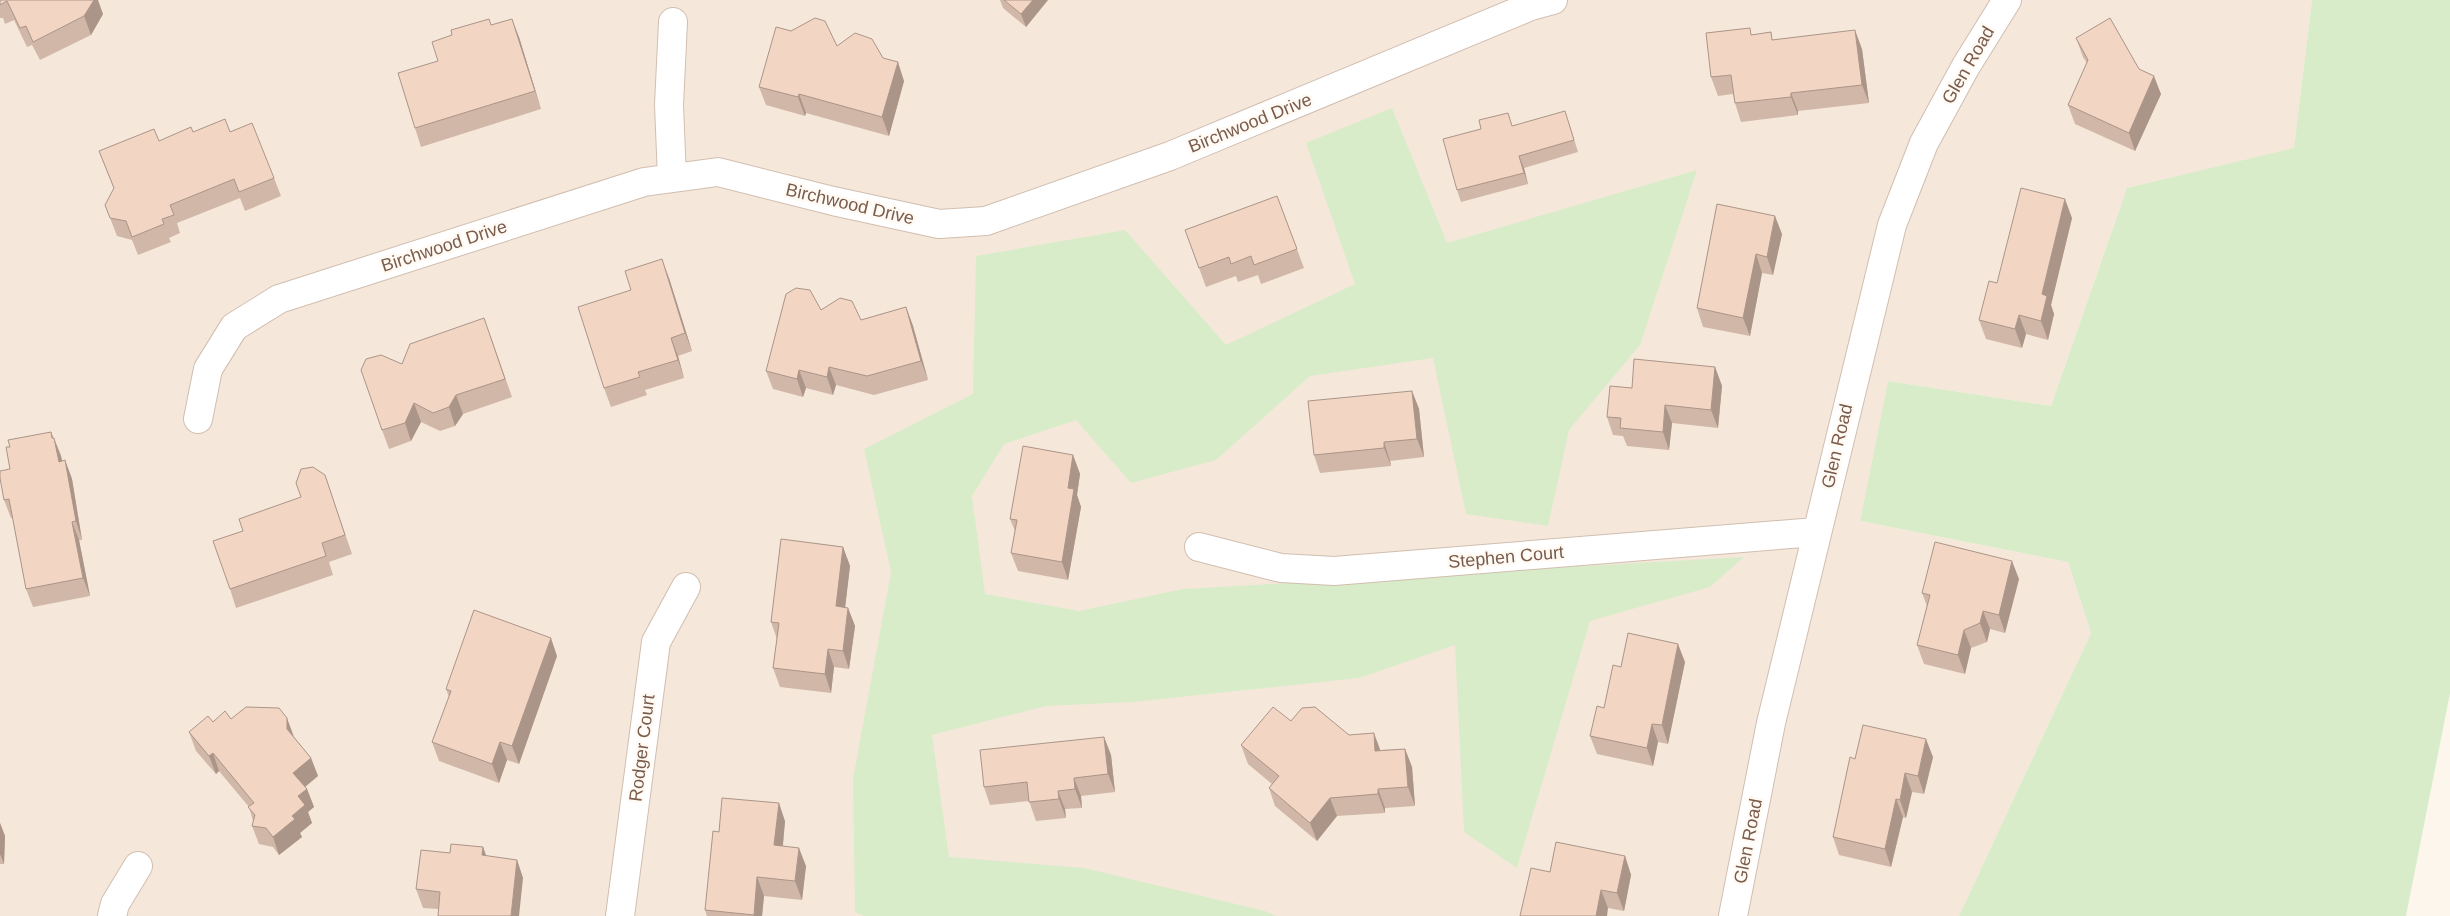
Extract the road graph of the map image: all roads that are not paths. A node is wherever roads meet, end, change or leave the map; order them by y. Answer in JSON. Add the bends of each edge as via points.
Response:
{"nodes":[{"id":1,"x":1553,"y":0,"type":"edge"},
{"id":2,"x":2007,"y":0,"type":"edge"},
{"id":3,"x":673,"y":22,"type":"dead end"},
{"id":4,"x":672,"y":178,"type":"junction"},
{"id":5,"x":198,"y":419,"type":"dead end"},
{"id":6,"x":1816,"y":532,"type":"junction"},
{"id":7,"x":1199,"y":547,"type":"dead end"},
{"id":8,"x":686,"y":587,"type":"dead end"},
{"id":9,"x":138,"y":866,"type":"dead end"},
{"id":10,"x":112,"y":916,"type":"edge"},
{"id":11,"x":620,"y":916,"type":"edge"},
{"id":12,"x":1733,"y":916,"type":"edge"}],
"edges":[{"from":1,"to":4,"type":"street","name":"Birchwood Drive","via":[[1531,6],[1170,156],[986,221],[939,224],[718,172]]},
{"from":2,"to":6,"type":"street","name":"Glen Road","via":[[1924,143],[1892,225]]},
{"from":3,"to":4,"type":"street","via":[[669,105]]},
{"from":4,"to":5,"type":"street","name":"Birchwood Drive","via":[[644,182],[279,299],[234,327],[208,369]]},
{"from":6,"to":7,"type":"street","name":"Stephen Court","via":[[1334,571],[1281,568]]},
{"from":6,"to":12,"type":"street","name":"Glen Road","via":[[1771,723]]},
{"from":8,"to":11,"type":"street","name":"Rodger Court","via":[[656,642]]},
{"from":9,"to":10,"type":"street","via":[[115,904]]}]}
